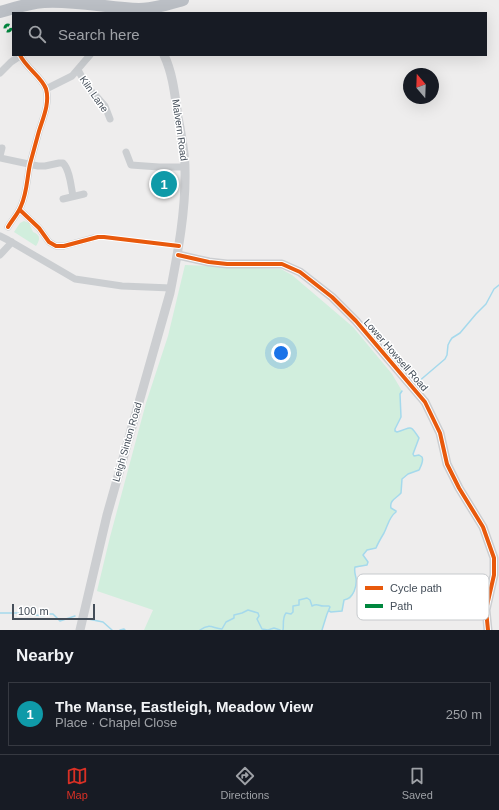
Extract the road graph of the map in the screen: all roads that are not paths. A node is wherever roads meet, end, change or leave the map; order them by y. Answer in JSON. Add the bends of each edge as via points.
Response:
{"nodes":[{"id":1,"x":183,"y":0,"type":"edge"},
{"id":2,"x":69,"y":1,"type":"edge"},
{"id":3,"x":19,"y":10,"type":"edge"},
{"id":4,"x":143,"y":11,"type":"edge"},
{"id":5,"x":0,"y":12,"type":"edge"},
{"id":6,"x":20,"y":56,"type":"edge"},
{"id":7,"x":89,"y":56,"type":"edge"},
{"id":8,"x":164,"y":56,"type":"edge"},
{"id":9,"x":78,"y":70,"type":"junction"},
{"id":10,"x":0,"y":73,"type":"edge"},
{"id":11,"x":46,"y":89,"type":"junction"},
{"id":12,"x":110,"y":119,"type":"dead end"},
{"id":13,"x":2,"y":148,"type":"dead end"},
{"id":14,"x":126,"y":152,"type":"dead end"},
{"id":15,"x":0,"y":157,"type":"edge"},
{"id":16,"x":30,"y":164,"type":"junction"},
{"id":17,"x":185,"y":167,"type":"junction"},
{"id":18,"x":84,"y":194,"type":"dead end"},
{"id":19,"x":73,"y":196,"type":"junction"},
{"id":20,"x":63,"y":199,"type":"dead end"},
{"id":21,"x":20,"y":210,"type":"junction"},
{"id":22,"x":8,"y":227,"type":"dead end"},
{"id":23,"x":0,"y":236,"type":"edge"},
{"id":24,"x":93,"y":238,"type":"dead end"},
{"id":25,"x":12,"y":242,"type":"junction"},
{"id":26,"x":0,"y":255,"type":"edge"},
{"id":27,"x":178,"y":255,"type":"junction"},
{"id":28,"x":171,"y":288,"type":"junction"},
{"id":29,"x":489,"y":597,"type":"edge"},
{"id":30,"x":487,"y":620,"type":"edge"},
{"id":31,"x":80,"y":630,"type":"edge"},
{"id":32,"x":488,"y":630,"type":"edge"}],
"edges":[{"from":1,"to":4,"type":"highway"},
{"from":2,"to":3,"type":"highway","via":[[43,2]]},
{"from":2,"to":4,"type":"highway"},
{"from":3,"to":5,"type":"highway"},
{"from":6,"to":10,"type":"street"},
{"from":6,"to":11,"type":"street"},
{"from":7,"to":9,"type":"street","name":"Kiln Lane"},
{"from":8,"to":17,"type":"main road","name":"Malvern Road","via":[[175,92]]},
{"from":9,"to":11,"type":"street","name":"Kiln Lane","via":[[72,76]]},
{"from":9,"to":12,"type":"street","name":"Kiln Lane","via":[[88,88],[104,106]]},
{"from":11,"to":16,"type":"street","via":[[47,103]]},
{"from":13,"to":15,"type":"street"},
{"from":14,"to":17,"type":"street","via":[[131,164]]},
{"from":15,"to":16,"type":"street"},
{"from":16,"to":19,"type":"street","via":[[45,166],[63,163],[68,170]]},
{"from":16,"to":21,"type":"street"},
{"from":17,"to":27,"type":"main road","name":"Malvern Road","via":[[185,199]]},
{"from":18,"to":19,"type":"street"},
{"from":19,"to":20,"type":"street"},
{"from":21,"to":22,"type":"street"},
{"from":21,"to":24,"type":"street","via":[[49,242],[56,246]]},
{"from":23,"to":25,"type":"street"},
{"from":25,"to":26,"type":"street"},
{"from":25,"to":28,"type":"street","via":[[75,279],[122,286]]},
{"from":27,"to":28,"type":"main road","name":"Leigh Sinton Road"},
{"from":27,"to":29,"type":"main road","name":"Lower Howsell Road","via":[[227,264],[282,264],[300,272],[332,297],[356,321],[425,402],[440,433],[447,464],[483,527],[494,558],[494,575]]},
{"from":28,"to":31,"type":"main road","name":"Leigh Sinton Road","via":[[106,515]]},
{"from":30,"to":32,"type":"main road","name":"Lower Howsell Road"}]}
